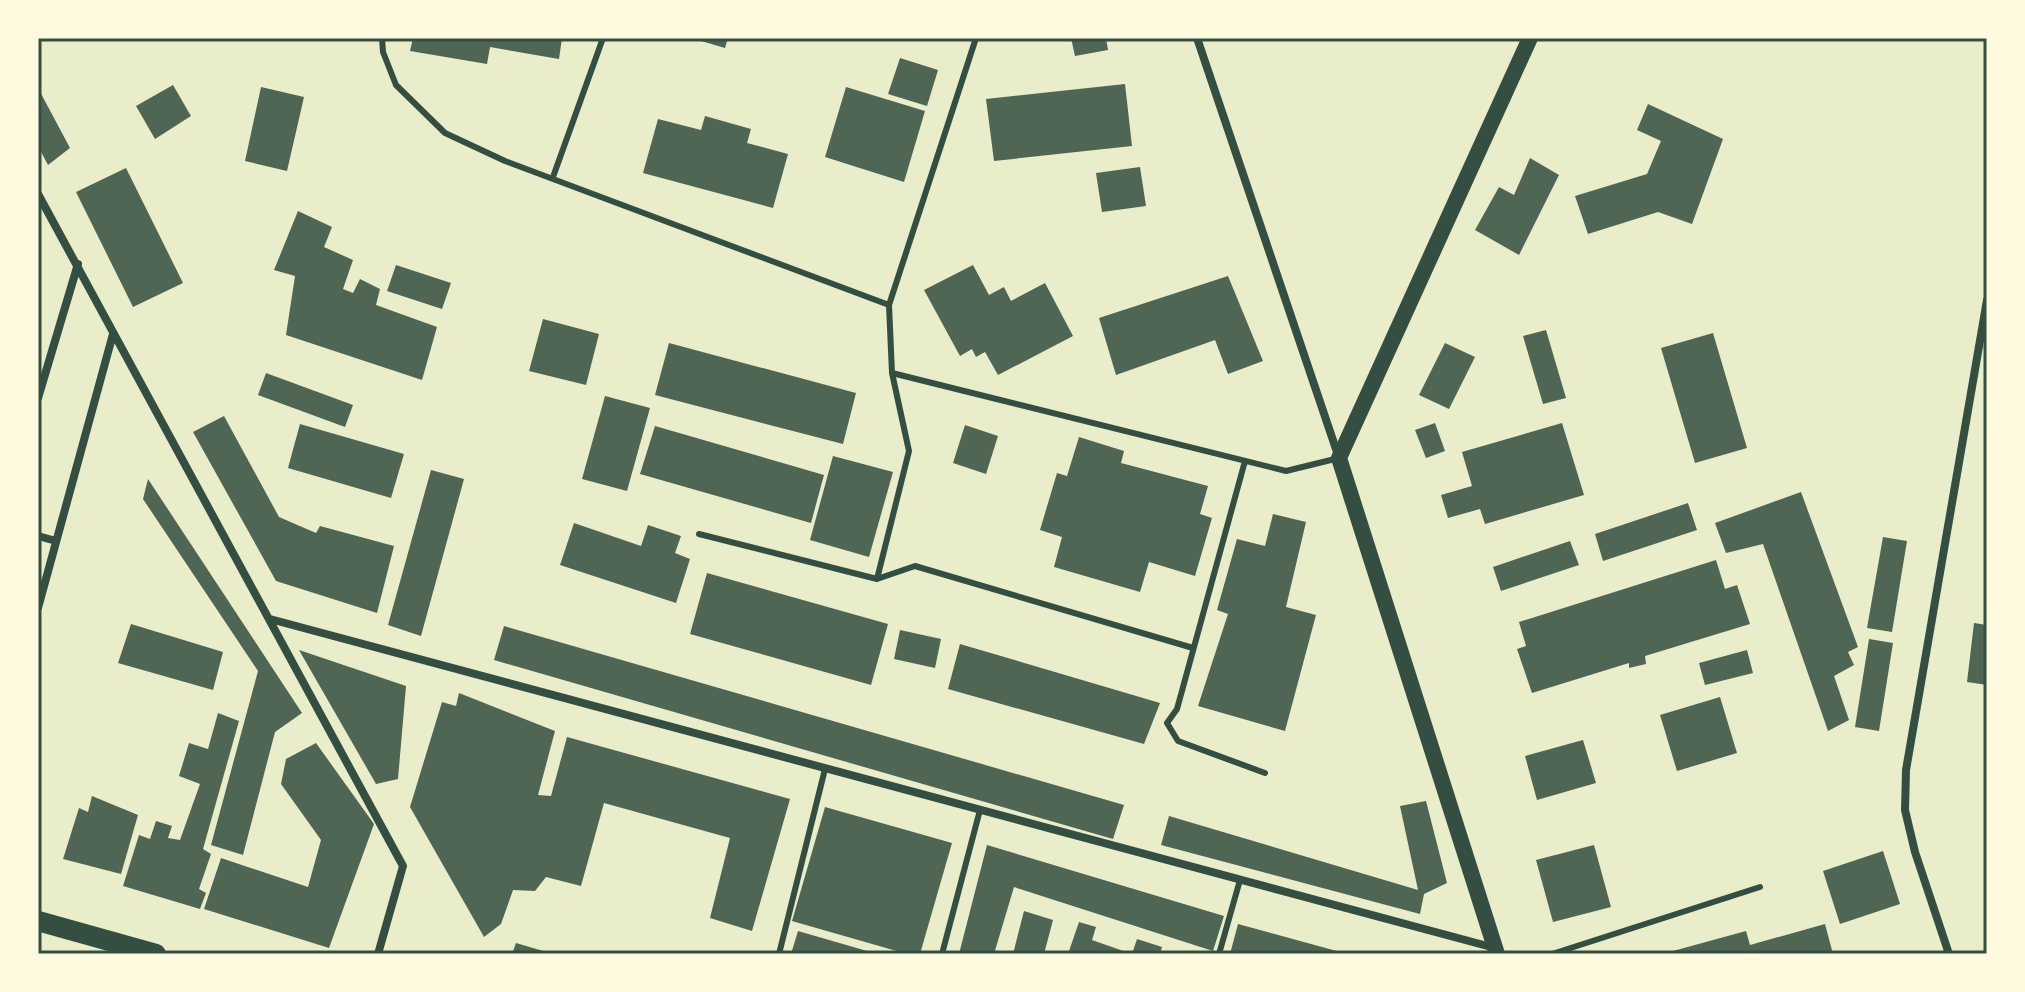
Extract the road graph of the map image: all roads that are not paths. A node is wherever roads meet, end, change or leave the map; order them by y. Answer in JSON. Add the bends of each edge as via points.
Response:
{"nodes":[{"id":1,"x":382,"y":38,"type":"edge"},
{"id":2,"x":603,"y":38,"type":"edge"},
{"id":3,"x":976,"y":38,"type":"edge"},
{"id":4,"x":1197,"y":38,"type":"edge"},
{"id":5,"x":1530,"y":38,"type":"edge"},
{"id":6,"x":553,"y":177,"type":"junction"},
{"id":7,"x":38,"y":194,"type":"edge"},
{"id":8,"x":78,"y":264,"type":"junction"},
{"id":9,"x":1987,"y":300,"type":"edge"},
{"id":10,"x":889,"y":305,"type":"junction"},
{"id":11,"x":113,"y":334,"type":"junction"},
{"id":12,"x":892,"y":373,"type":"junction"},
{"id":13,"x":38,"y":398,"type":"edge"},
{"id":14,"x":1339,"y":458,"type":"junction"},
{"id":15,"x":1245,"y":461,"type":"junction"},
{"id":16,"x":699,"y":534,"type":"dead end"},
{"id":17,"x":38,"y":536,"type":"edge"},
{"id":18,"x":56,"y":541,"type":"junction"},
{"id":19,"x":877,"y":579,"type":"junction"},
{"id":20,"x":38,"y":608,"type":"edge"},
{"id":21,"x":270,"y":619,"type":"junction"},
{"id":22,"x":1193,"y":648,"type":"junction"},
{"id":23,"x":825,"y":769,"type":"junction"},
{"id":24,"x":1265,"y":773,"type":"dead end"},
{"id":25,"x":980,"y":810,"type":"junction"},
{"id":26,"x":1240,"y":880,"type":"junction"},
{"id":27,"x":1760,"y":887,"type":"dead end"},
{"id":28,"x":38,"y":921,"type":"edge"},
{"id":29,"x":1496,"y":951,"type":"edge"},
{"id":30,"x":156,"y":954,"type":"edge"},
{"id":31,"x":378,"y":954,"type":"edge"},
{"id":32,"x":779,"y":954,"type":"edge"},
{"id":33,"x":942,"y":954,"type":"edge"},
{"id":34,"x":1219,"y":954,"type":"edge"},
{"id":35,"x":1552,"y":954,"type":"edge"},
{"id":36,"x":1949,"y":954,"type":"edge"}],
"edges":[{"from":1,"to":6,"type":"lane","via":[[396,85],[445,133]]},
{"from":2,"to":6,"type":"lane"},
{"from":3,"to":10,"type":"lane"},
{"from":4,"to":14,"type":"street"},
{"from":5,"to":14,"type":"main road"},
{"from":6,"to":10,"type":"lane"},
{"from":7,"to":8,"type":"street"},
{"from":8,"to":11,"type":"street"},
{"from":8,"to":13,"type":"street"},
{"from":9,"to":36,"type":"street","via":[[1906,770],[1905,810]]},
{"from":10,"to":12,"type":"lane"},
{"from":11,"to":18,"type":"street"},
{"from":11,"to":21,"type":"street"},
{"from":12,"to":15,"type":"lane"},
{"from":12,"to":19,"type":"lane","via":[[909,451]]},
{"from":14,"to":15,"type":"lane","via":[[1286,471]]},
{"from":14,"to":29,"type":"main road"},
{"from":15,"to":22,"type":"lane"},
{"from":16,"to":19,"type":"lane"},
{"from":17,"to":18,"type":"street"},
{"from":18,"to":20,"type":"street"},
{"from":19,"to":22,"type":"lane","via":[[915,566]]},
{"from":21,"to":23,"type":"street"},
{"from":21,"to":31,"type":"street","via":[[403,866]]},
{"from":22,"to":24,"type":"lane","via":[[1177,709],[1167,723],[1178,741]]},
{"from":23,"to":25,"type":"street"},
{"from":23,"to":32,"type":"lane"},
{"from":25,"to":26,"type":"street"},
{"from":25,"to":33,"type":"lane"},
{"from":26,"to":29,"type":"street"},
{"from":26,"to":34,"type":"lane"},
{"from":27,"to":35,"type":"lane"},
{"from":28,"to":30,"type":"main road"}]}
